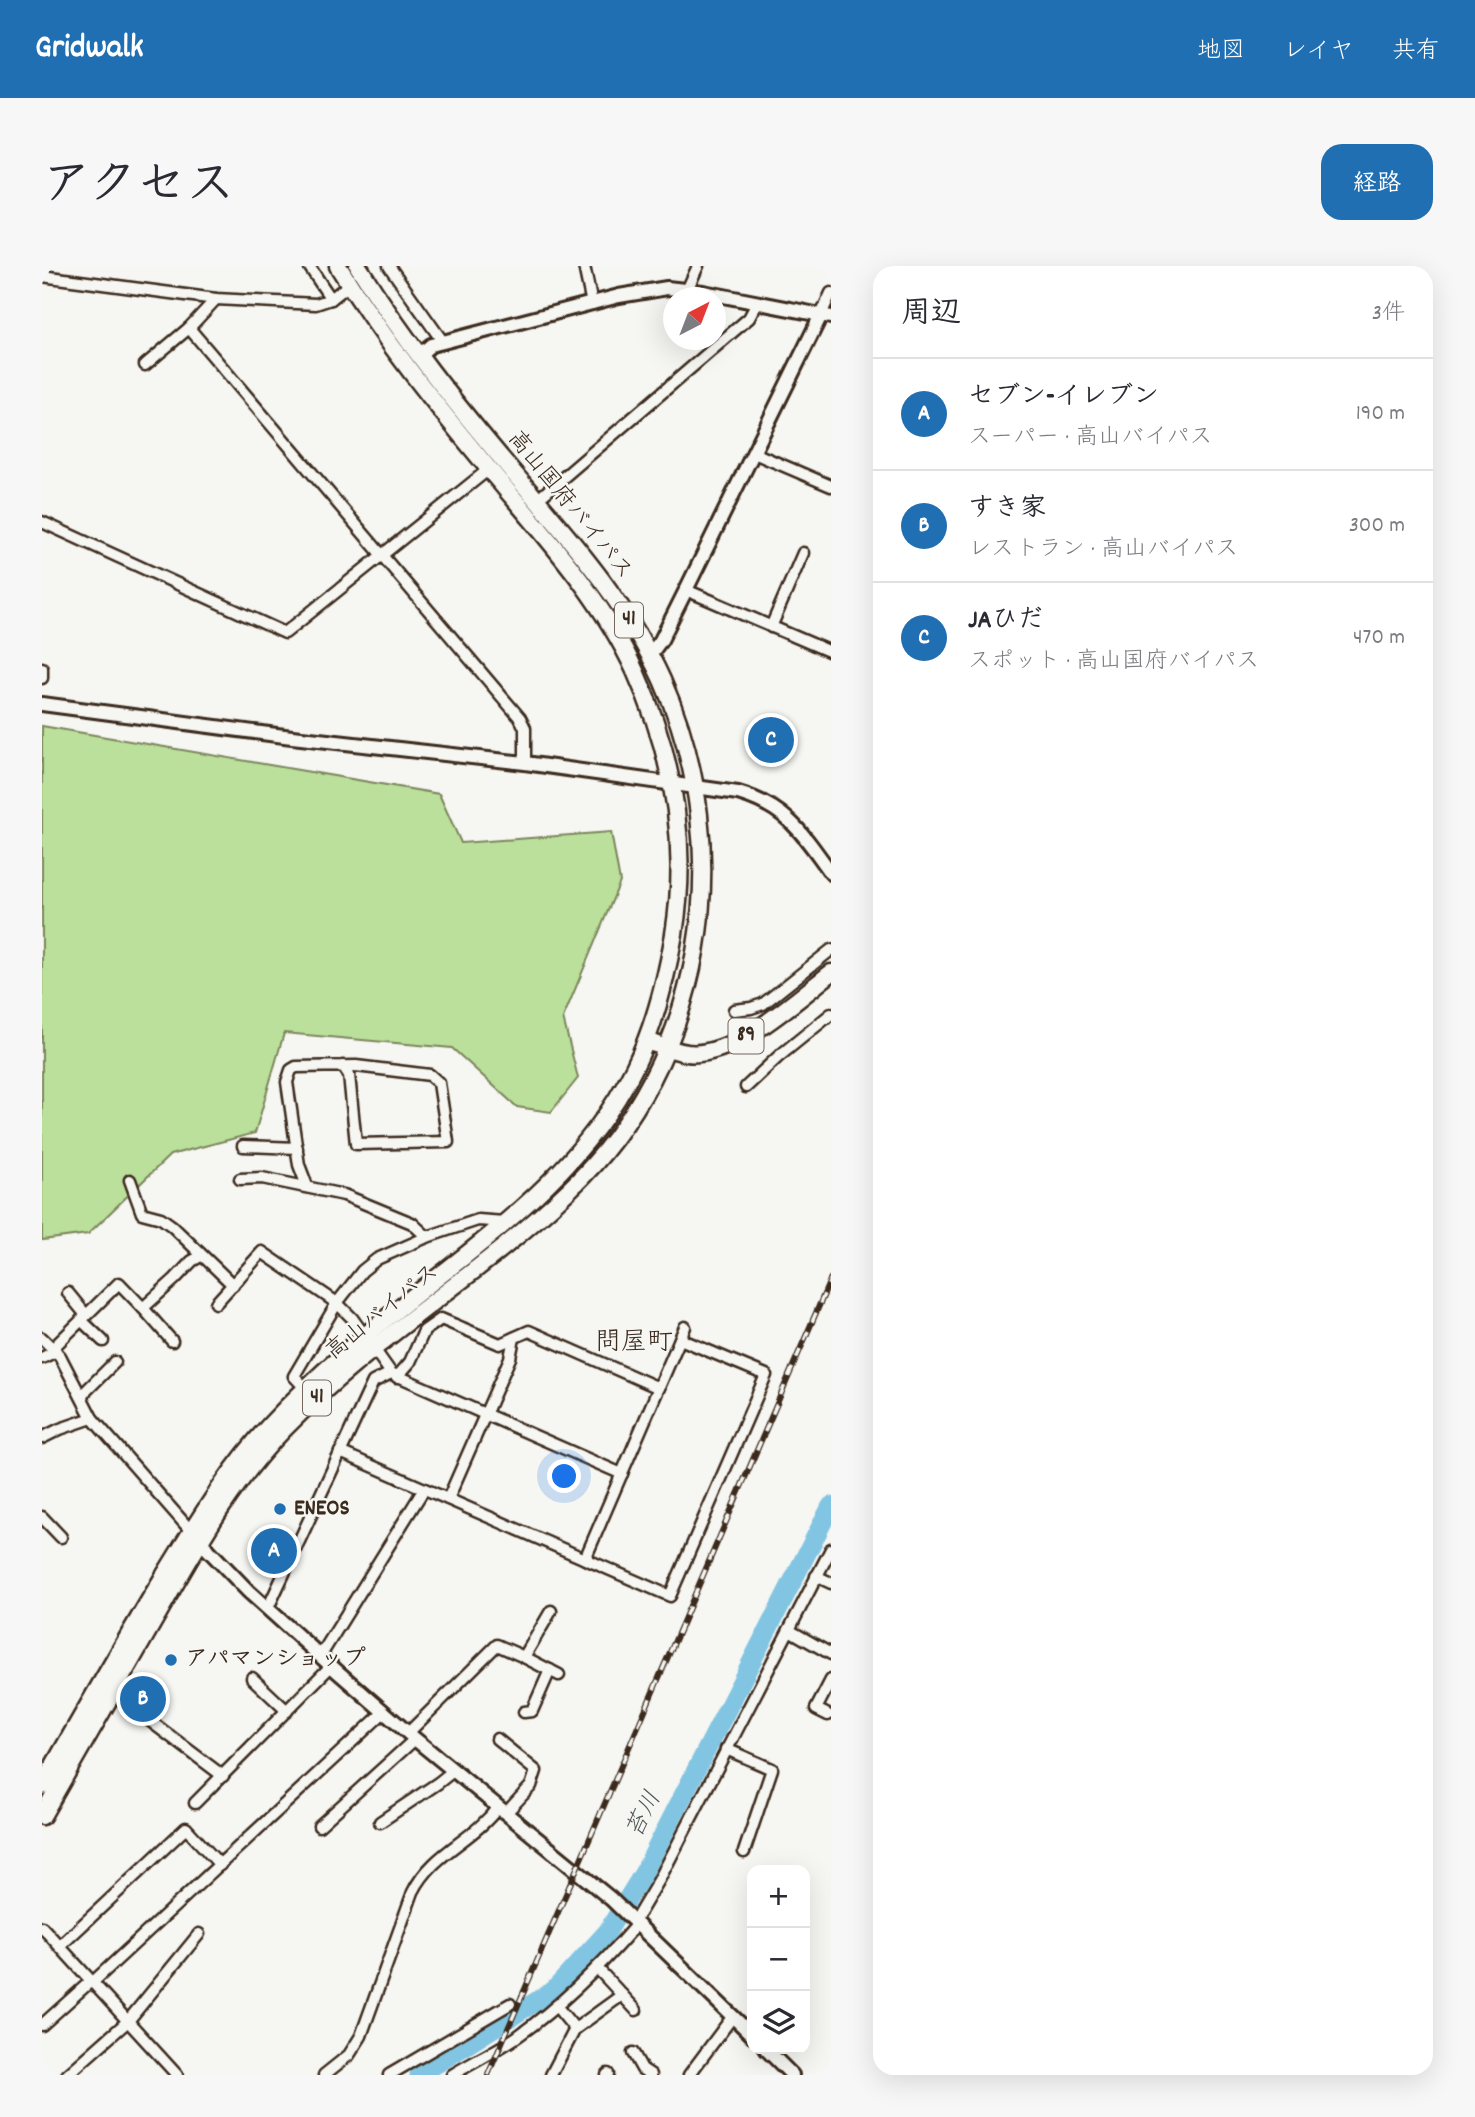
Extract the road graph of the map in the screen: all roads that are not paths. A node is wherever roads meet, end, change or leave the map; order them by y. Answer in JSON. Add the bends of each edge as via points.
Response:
{"nodes":[{"id":1,"x":309,"y":266,"type":"edge"},
{"id":2,"x":338,"y":266,"type":"edge"},
{"id":3,"x":358,"y":266,"type":"edge"},
{"id":4,"x":389,"y":266,"type":"edge"},
{"id":5,"x":584,"y":266,"type":"edge"},
{"id":6,"x":698,"y":266,"type":"edge"},
{"id":7,"x":42,"y":276,"type":"edge"},
{"id":8,"x":349,"y":284,"type":"junction"},
{"id":9,"x":688,"y":287,"type":"edge"},
{"id":10,"x":663,"y":288,"type":"edge"},
{"id":11,"x":831,"y":293,"type":"edge"},
{"id":12,"x":726,"y":297,"type":"edge"},
{"id":13,"x":216,"y":299,"type":"junction"},
{"id":14,"x":331,"y":299,"type":"junction"},
{"id":15,"x":757,"y":303,"type":"junction"},
{"id":16,"x":592,"y":304,"type":"junction"},
{"id":17,"x":826,"y":316,"type":"edge"},
{"id":18,"x":189,"y":328,"type":"junction"},
{"id":19,"x":443,"y":342,"type":"junction"},
{"id":20,"x":419,"y":355,"type":"junction"},
{"id":21,"x":145,"y":365,"type":"dead end"},
{"id":22,"x":754,"y":453,"type":"junction"},
{"id":23,"x":489,"y":469,"type":"junction"},
{"id":24,"x":831,"y":486,"type":"edge"},
{"id":25,"x":537,"y":500,"type":"junction"},
{"id":26,"x":42,"y":522,"type":"edge"},
{"id":27,"x":803,"y":553,"type":"dead end"},
{"id":28,"x":381,"y":557,"type":"junction"},
{"id":29,"x":686,"y":590,"type":"junction"},
{"id":30,"x":771,"y":627,"type":"junction"},
{"id":31,"x":831,"y":652,"type":"edge"},
{"id":32,"x":650,"y":655,"type":"junction"},
{"id":33,"x":42,"y":704,"type":"edge"},
{"id":34,"x":525,"y":764,"type":"junction"},
{"id":35,"x":673,"y":783,"type":"junction"},
{"id":36,"x":696,"y":786,"type":"junction"},
{"id":37,"x":831,"y":873,"type":"edge"},
{"id":38,"x":831,"y":950,"type":"edge"},
{"id":39,"x":831,"y":973,"type":"edge"},
{"id":40,"x":734,"y":1010,"type":"dead end"},
{"id":41,"x":831,"y":1014,"type":"edge"},
{"id":42,"x":646,"y":1041,"type":"junction"},
{"id":43,"x":667,"y":1047,"type":"junction"},
{"id":44,"x":343,"y":1066,"type":"junction"},
{"id":45,"x":746,"y":1087,"type":"dead end"},
{"id":46,"x":243,"y":1146,"type":"dead end"},
{"id":47,"x":297,"y":1148,"type":"junction"},
{"id":48,"x":240,"y":1179,"type":"dead end"},
{"id":49,"x":130,"y":1180,"type":"dead end"},
{"id":50,"x":307,"y":1186,"type":"junction"},
{"id":51,"x":506,"y":1223,"type":"junction"},
{"id":52,"x":427,"y":1237,"type":"junction"},
{"id":53,"x":201,"y":1256,"type":"junction"},
{"id":54,"x":233,"y":1285,"type":"junction"},
{"id":55,"x":68,"y":1293,"type":"dead end"},
{"id":56,"x":216,"y":1303,"type":"dead end"},
{"id":57,"x":337,"y":1303,"type":"junction"},
{"id":58,"x":143,"y":1308,"type":"junction"},
{"id":59,"x":83,"y":1317,"type":"junction"},
{"id":60,"x":685,"y":1327,"type":"dead end"},
{"id":61,"x":42,"y":1338,"type":"edge"},
{"id":62,"x":514,"y":1338,"type":"junction"},
{"id":63,"x":680,"y":1339,"type":"junction"},
{"id":64,"x":103,"y":1340,"type":"dead end"},
{"id":65,"x":172,"y":1340,"type":"dead end"},
{"id":66,"x":369,"y":1342,"type":"junction"},
{"id":67,"x":54,"y":1350,"type":"junction"},
{"id":68,"x":42,"y":1358,"type":"edge"},
{"id":69,"x":115,"y":1362,"type":"dead end"},
{"id":70,"x":394,"y":1375,"type":"junction"},
{"id":71,"x":659,"y":1388,"type":"junction"},
{"id":72,"x":306,"y":1389,"type":"junction"},
{"id":73,"x":82,"y":1396,"type":"junction"},
{"id":74,"x":485,"y":1415,"type":"junction"},
{"id":75,"x":92,"y":1418,"type":"junction"},
{"id":76,"x":42,"y":1438,"type":"edge"},
{"id":77,"x":340,"y":1452,"type":"junction"},
{"id":78,"x":622,"y":1474,"type":"junction"},
{"id":79,"x":424,"y":1489,"type":"junction"},
{"id":80,"x":448,"y":1499,"type":"junction"},
{"id":81,"x":42,"y":1517,"type":"edge"},
{"id":82,"x":61,"y":1537,"type":"dead end"},
{"id":83,"x":195,"y":1537,"type":"junction"},
{"id":84,"x":831,"y":1549,"type":"edge"},
{"id":85,"x":585,"y":1559,"type":"junction"},
{"id":86,"x":816,"y":1576,"type":"junction"},
{"id":87,"x":831,"y":1583,"type":"edge"},
{"id":88,"x":268,"y":1608,"type":"junction"},
{"id":89,"x":551,"y":1611,"type":"dead end"},
{"id":90,"x":789,"y":1630,"type":"junction"},
{"id":91,"x":831,"y":1654,"type":"edge"},
{"id":92,"x":321,"y":1655,"type":"junction"},
{"id":93,"x":524,"y":1657,"type":"junction"},
{"id":94,"x":331,"y":1666,"type":"junction"},
{"id":95,"x":252,"y":1678,"type":"dead end"},
{"id":96,"x":831,"y":1679,"type":"edge"},
{"id":97,"x":113,"y":1693,"type":"junction"},
{"id":98,"x":287,"y":1711,"type":"junction"},
{"id":99,"x":384,"y":1712,"type":"junction"},
{"id":100,"x":524,"y":1712,"type":"dead end"},
{"id":101,"x":828,"y":1715,"type":"dead end"},
{"id":102,"x":412,"y":1736,"type":"junction"},
{"id":103,"x":497,"y":1739,"type":"dead end"},
{"id":104,"x":726,"y":1749,"type":"junction"},
{"id":105,"x":453,"y":1770,"type":"junction"},
{"id":106,"x":223,"y":1776,"type":"junction"},
{"id":107,"x":42,"y":1786,"type":"edge"},
{"id":108,"x":195,"y":1803,"type":"dead end"},
{"id":109,"x":502,"y":1810,"type":"junction"},
{"id":110,"x":42,"y":1816,"type":"edge"},
{"id":111,"x":380,"y":1822,"type":"dead end"},
{"id":112,"x":319,"y":1826,"type":"dead end"},
{"id":113,"x":744,"y":1852,"type":"dead end"},
{"id":114,"x":220,"y":1865,"type":"junction"},
{"id":115,"x":634,"y":1922,"type":"junction"},
{"id":116,"x":42,"y":1927,"type":"edge"},
{"id":117,"x":199,"y":1934,"type":"dead end"},
{"id":118,"x":60,"y":1947,"type":"junction"},
{"id":119,"x":598,"y":1969,"type":"junction"},
{"id":120,"x":92,"y":1981,"type":"junction"},
{"id":121,"x":622,"y":1995,"type":"junction"},
{"id":122,"x":510,"y":2004,"type":"dead end"},
{"id":123,"x":557,"y":2007,"type":"junction"},
{"id":124,"x":636,"y":2010,"type":"dead end"},
{"id":125,"x":733,"y":2016,"type":"junction"},
{"id":126,"x":128,"y":2021,"type":"junction"},
{"id":127,"x":42,"y":2025,"type":"edge"},
{"id":128,"x":575,"y":2029,"type":"junction"},
{"id":129,"x":747,"y":2030,"type":"edge"},
{"id":130,"x":633,"y":2053,"type":"dead end"},
{"id":131,"x":771,"y":2054,"type":"edge"},
{"id":132,"x":555,"y":2073,"type":"edge"},
{"id":133,"x":67,"y":2075,"type":"edge"},
{"id":134,"x":177,"y":2075,"type":"edge"},
{"id":135,"x":324,"y":2075,"type":"edge"},
{"id":136,"x":389,"y":2075,"type":"edge"},
{"id":137,"x":452,"y":2075,"type":"edge"},
{"id":138,"x":651,"y":2075,"type":"edge"},
{"id":139,"x":689,"y":2075,"type":"edge"},
{"id":140,"x":792,"y":2075,"type":"edge"}],
"edges":[{"from":1,"to":14,"type":"street"},
{"from":2,"to":8,"type":"main road","name":"高山国府バイパス","number":"41"},
{"from":3,"to":20,"type":"main road","name":"高山国府バイパス","number":"41"},
{"from":4,"to":19,"type":"street"},
{"from":5,"to":16,"type":"street"},
{"from":6,"to":9,"type":"street"},
{"from":7,"to":13,"type":"street"},
{"from":8,"to":14,"type":"street"},
{"from":8,"to":23,"type":"main road","name":"高山国府バイパス","number":"41","via":[[406,366]]},
{"from":10,"to":16,"type":"street"},
{"from":11,"to":17,"type":"street"},
{"from":12,"to":15,"type":"street"},
{"from":13,"to":14,"type":"street","via":[[316,304]]},
{"from":13,"to":18,"type":"street"},
{"from":15,"to":17,"type":"street"},
{"from":15,"to":25,"type":"street","via":[[750,318]]},
{"from":16,"to":19,"type":"street"},
{"from":17,"to":22,"type":"street"},
{"from":18,"to":21,"type":"street"},
{"from":18,"to":28,"type":"street"},
{"from":19,"to":20,"type":"street","via":[[430,345]]},
{"from":20,"to":25,"type":"main road","name":"高山国府バイパス","number":"41"},
{"from":22,"to":24,"type":"street"},
{"from":22,"to":29,"type":"street"},
{"from":23,"to":28,"type":"street"},
{"from":23,"to":35,"type":"main road","name":"高山国府バイパス","number":"41","via":[[579,579],[610,625],[645,695]]},
{"from":25,"to":32,"type":"main road","name":"高山国府バイパス","number":"41","via":[[609,589]]},
{"from":26,"to":28,"type":"street","via":[[285,633]]},
{"from":27,"to":30,"type":"street"},
{"from":28,"to":34,"type":"street","via":[[520,718],[526,737]]},
{"from":29,"to":30,"type":"street"},
{"from":29,"to":32,"type":"street"},
{"from":30,"to":31,"type":"street"},
{"from":32,"to":36,"type":"main road","name":"高山国府バイパス","number":"41","via":[[673,706]]},
{"from":33,"to":34,"type":"street"},
{"from":34,"to":35,"type":"street"},
{"from":35,"to":36,"type":"street"},
{"from":35,"to":42,"type":"main road","name":"高山国府バイパス","number":"41","via":[[680,838],[679,894],[667,968]]},
{"from":36,"to":37,"type":"street","via":[[738,793],[770,805],[792,822]]},
{"from":36,"to":43,"type":"main road","name":"高山国府バイパス","number":"41","via":[[703,844],[701,906],[692,969]]},
{"from":38,"to":40,"type":"street","via":[[763,1004]]},
{"from":39,"to":43,"type":"main road","number":"89","via":[[736,1042],[697,1053]]},
{"from":41,"to":45,"type":"street"},
{"from":42,"to":43,"type":"main road","number":"89"},
{"from":42,"to":51,"type":"main road","name":"高山バイパス","number":"41","via":[[604,1119],[561,1170]]},
{"from":43,"to":66,"type":"main road","name":"高山バイパス","number":"41","via":[[619,1133],[572,1188],[517,1236]]},
{"from":44,"to":44,"type":"street","via":[[430,1075],[439,1083],[448,1142],[356,1144],[349,1075]]},
{"from":44,"to":47,"type":"street","via":[[296,1066],[291,1070],[287,1083]]},
{"from":46,"to":47,"type":"street"},
{"from":47,"to":50,"type":"street"},
{"from":48,"to":50,"type":"street"},
{"from":49,"to":53,"type":"street","via":[[142,1213],[172,1226]]},
{"from":50,"to":52,"type":"street","via":[[344,1195],[412,1223]]},
{"from":51,"to":52,"type":"street","via":[[478,1220]]},
{"from":51,"to":66,"type":"main road","name":"高山バイパス","number":"41"},
{"from":52,"to":57,"type":"street","via":[[377,1259]]},
{"from":53,"to":54,"type":"street"},
{"from":53,"to":58,"type":"street"},
{"from":54,"to":56,"type":"street"},
{"from":54,"to":57,"type":"street","via":[[262,1252]]},
{"from":55,"to":59,"type":"street"},
{"from":57,"to":66,"type":"street"},
{"from":57,"to":72,"type":"street","via":[[294,1376]]},
{"from":58,"to":59,"type":"street","via":[[118,1283]]},
{"from":58,"to":65,"type":"street"},
{"from":59,"to":64,"type":"street"},
{"from":59,"to":67,"type":"street"},
{"from":60,"to":63,"type":"street"},
{"from":61,"to":67,"type":"street"},
{"from":62,"to":70,"type":"street","via":[[500,1344],[441,1319],[424,1331],[410,1362]]},
{"from":62,"to":71,"type":"street","via":[[529,1331]]},
{"from":62,"to":74,"type":"street"},
{"from":63,"to":71,"type":"street"},
{"from":63,"to":85,"type":"street","via":[[766,1375],[761,1388],[670,1596]]},
{"from":66,"to":70,"type":"street"},
{"from":66,"to":72,"type":"main road","name":"高山バイパス","number":"41"},
{"from":66,"to":83,"type":"main road","name":"高山バイパス","number":"41","via":[[283,1429]]},
{"from":67,"to":68,"type":"street"},
{"from":67,"to":73,"type":"street"},
{"from":69,"to":73,"type":"street"},
{"from":70,"to":74,"type":"street"},
{"from":70,"to":77,"type":"street","via":[[373,1382]]},
{"from":71,"to":78,"type":"street"},
{"from":72,"to":83,"type":"main road","name":"高山バイパス","number":"41","via":[[225,1478]]},
{"from":73,"to":75,"type":"street"},
{"from":74,"to":78,"type":"street"},
{"from":74,"to":80,"type":"street"},
{"from":75,"to":76,"type":"street"},
{"from":75,"to":83,"type":"street"},
{"from":77,"to":79,"type":"street"},
{"from":77,"to":88,"type":"street"},
{"from":78,"to":85,"type":"street"},
{"from":79,"to":80,"type":"street"},
{"from":79,"to":92,"type":"street"},
{"from":80,"to":85,"type":"street"},
{"from":81,"to":82,"type":"street"},
{"from":83,"to":88,"type":"street"},
{"from":83,"to":97,"type":"main road","name":"高山バイパス","number":"41"},
{"from":83,"to":107,"type":"main road","name":"高山バイパス","number":"41"},
{"from":84,"to":86,"type":"street"},
{"from":86,"to":87,"type":"street"},
{"from":86,"to":90,"type":"street"},
{"from":88,"to":92,"type":"street"},
{"from":89,"to":93,"type":"street"},
{"from":90,"to":91,"type":"street"},
{"from":90,"to":104,"type":"street"},
{"from":92,"to":94,"type":"street"},
{"from":93,"to":100,"type":"street","via":[[555,1672],[532,1711]]},
{"from":93,"to":102,"type":"street","via":[[497,1645]]},
{"from":94,"to":98,"type":"street"},
{"from":94,"to":99,"type":"street"},
{"from":95,"to":98,"type":"street"},
{"from":96,"to":101,"type":"street","via":[[816,1709]]},
{"from":97,"to":106,"type":"street"},
{"from":97,"to":110,"type":"main road","name":"高山バイパス","number":"41"},
{"from":98,"to":106,"type":"street"},
{"from":99,"to":102,"type":"street"},
{"from":99,"to":114,"type":"street"},
{"from":102,"to":105,"type":"street"},
{"from":102,"to":112,"type":"street"},
{"from":103,"to":109,"type":"street","via":[[536,1772],[531,1786]]},
{"from":104,"to":113,"type":"street","via":[[772,1769]]},
{"from":104,"to":115,"type":"street"},
{"from":105,"to":109,"type":"street"},
{"from":105,"to":111,"type":"street"},
{"from":106,"to":108,"type":"street"},
{"from":109,"to":115,"type":"street"},
{"from":109,"to":135,"type":"street","via":[[422,1874],[360,2036],[344,2061]]},
{"from":114,"to":118,"type":"street","via":[[186,1828]]},
{"from":114,"to":120,"type":"street"},
{"from":115,"to":119,"type":"street"},
{"from":115,"to":125,"type":"street"},
{"from":116,"to":118,"type":"street"},
{"from":117,"to":126,"type":"street"},
{"from":118,"to":120,"type":"street"},
{"from":119,"to":121,"type":"street"},
{"from":119,"to":123,"type":"street"},
{"from":120,"to":126,"type":"street"},
{"from":120,"to":127,"type":"street"},
{"from":121,"to":124,"type":"street"},
{"from":121,"to":128,"type":"street"},
{"from":122,"to":136,"type":"street"},
{"from":123,"to":128,"type":"street"},
{"from":123,"to":137,"type":"street"},
{"from":125,"to":129,"type":"street"},
{"from":125,"to":139,"type":"street"},
{"from":126,"to":133,"type":"street"},
{"from":126,"to":134,"type":"street"},
{"from":128,"to":132,"type":"street"},
{"from":130,"to":138,"type":"street"},
{"from":131,"to":140,"type":"street"}]}
